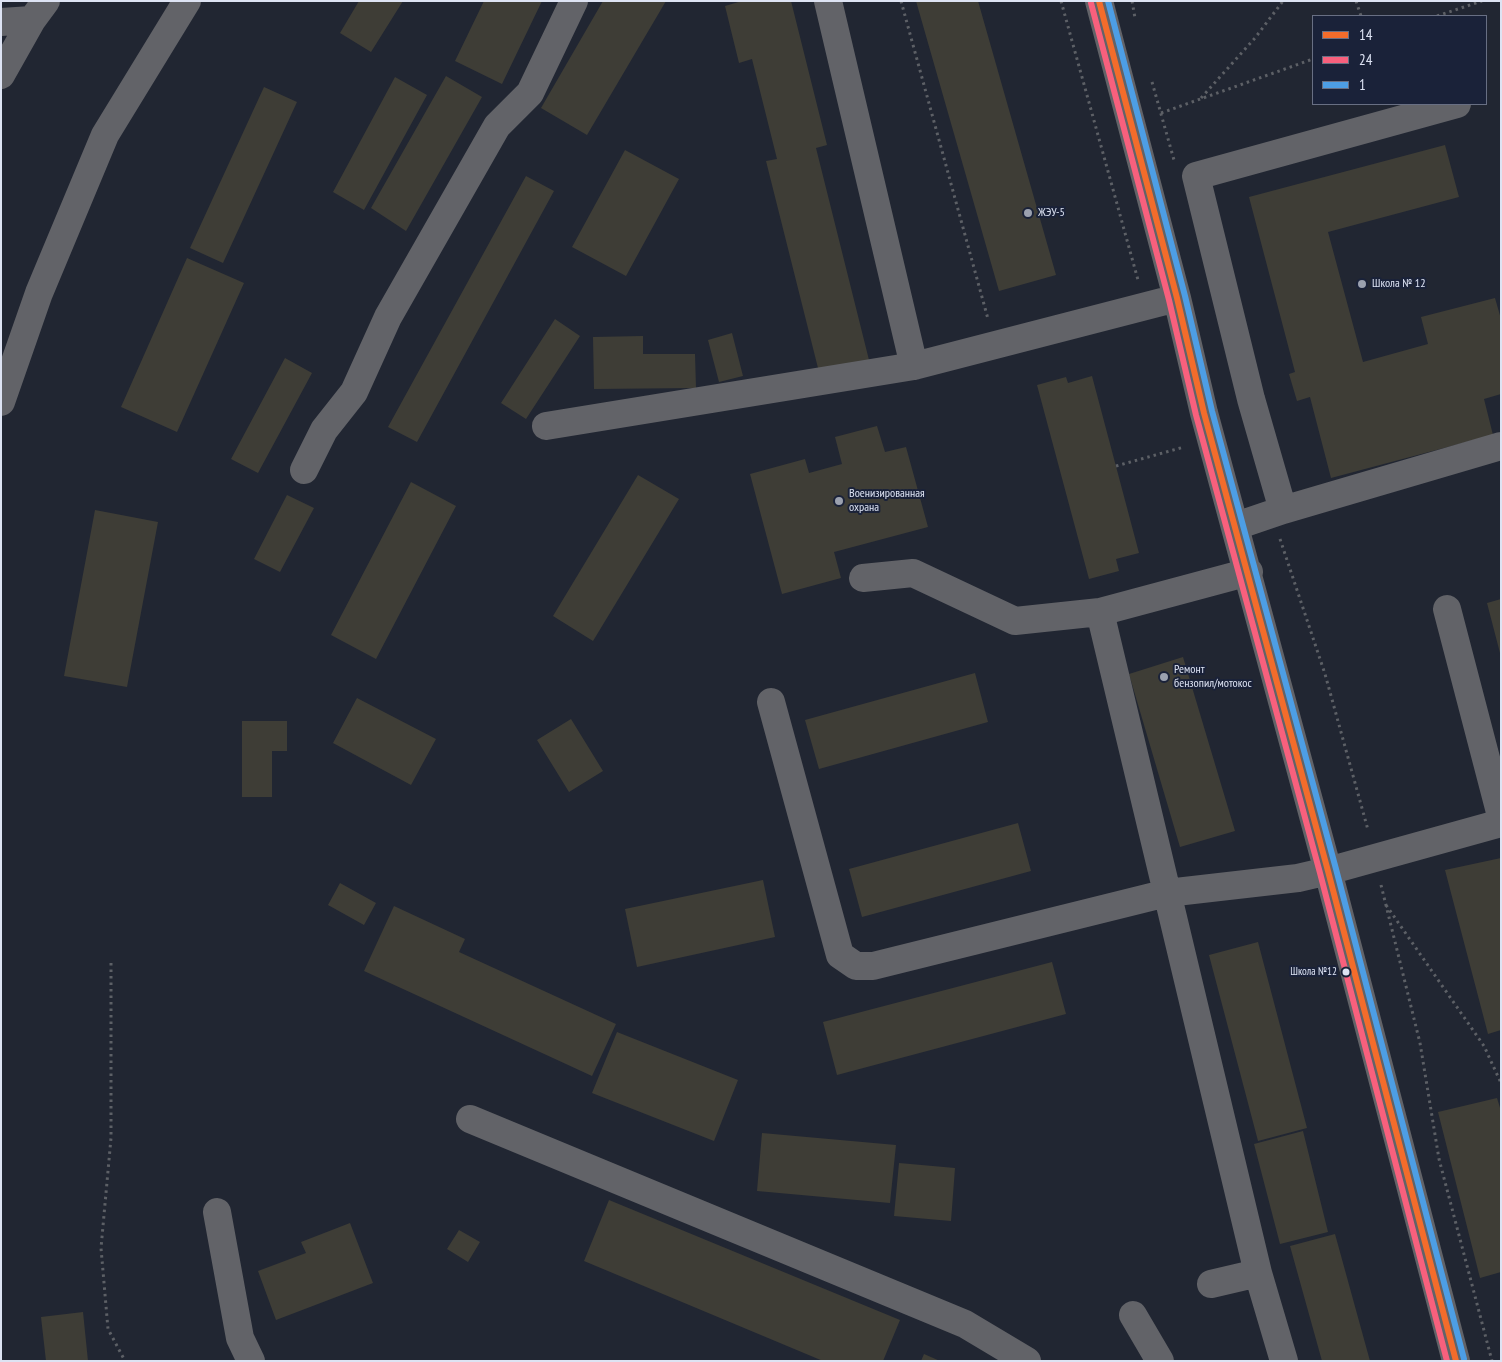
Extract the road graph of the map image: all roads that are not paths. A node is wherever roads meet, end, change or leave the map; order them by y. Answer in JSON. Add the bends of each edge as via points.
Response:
{"nodes":[{"id":1,"x":187,"y":1,"type":"edge"},
{"id":2,"x":574,"y":1,"type":"edge"},
{"id":3,"x":828,"y":1,"type":"edge"},
{"id":4,"x":1099,"y":1,"type":"edge"},
{"id":5,"x":39,"y":10,"type":"edge"},
{"id":6,"x":1,"y":22,"type":"edge"},
{"id":7,"x":1,"y":75,"type":"edge"},
{"id":8,"x":1454,"y":105,"type":"edge"},
{"id":9,"x":1177,"y":298,"type":"junction"},
{"id":10,"x":914,"y":366,"type":"junction"},
{"id":11,"x":1,"y":402,"type":"edge"},
{"id":12,"x":546,"y":426,"type":"dead end"},
{"id":13,"x":1501,"y":446,"type":"edge"},
{"id":14,"x":304,"y":470,"type":"dead end"},
{"id":15,"x":1278,"y":511,"type":"junction"},
{"id":16,"x":1236,"y":526,"type":"junction"},
{"id":17,"x":1249,"y":572,"type":"junction"},
{"id":18,"x":863,"y":578,"type":"dead end"},
{"id":19,"x":1447,"y":609,"type":"dead end"},
{"id":20,"x":1100,"y":612,"type":"junction"},
{"id":21,"x":771,"y":702,"type":"dead end"},
{"id":22,"x":1501,"y":816,"type":"edge"},
{"id":23,"x":1501,"y":823,"type":"edge"},
{"id":24,"x":1328,"y":871,"type":"junction"},
{"id":25,"x":1168,"y":892,"type":"junction"},
{"id":26,"x":470,"y":1119,"type":"dead end"},
{"id":27,"x":218,"y":1212,"type":"dead end"},
{"id":28,"x":1258,"y":1273,"type":"junction"},
{"id":29,"x":1211,"y":1284,"type":"dead end"},
{"id":30,"x":1133,"y":1315,"type":"dead end"},
{"id":31,"x":251,"y":1361,"type":"edge"},
{"id":32,"x":1027,"y":1361,"type":"edge"},
{"id":33,"x":1160,"y":1361,"type":"edge"},
{"id":34,"x":1284,"y":1361,"type":"edge"},
{"id":35,"x":1456,"y":1361,"type":"edge"}],
"edges":[{"from":1,"to":11,"type":"street","via":[[105,136],[39,293]]},
{"from":2,"to":14,"type":"street","via":[[530,93],[498,126],[388,317],[354,392],[324,430]]},
{"from":3,"to":10,"type":"street"},
{"from":4,"to":9,"type":"street"},
{"from":5,"to":6,"type":"street"},
{"from":5,"to":7,"type":"street"},
{"from":8,"to":15,"type":"street","via":[[1196,176]]},
{"from":9,"to":10,"type":"street"},
{"from":9,"to":16,"type":"street","via":[[1204,413]]},
{"from":10,"to":12,"type":"street"},
{"from":13,"to":15,"type":"street"},
{"from":15,"to":16,"type":"street"},
{"from":16,"to":17,"type":"street"},
{"from":17,"to":20,"type":"street"},
{"from":17,"to":24,"type":"street"},
{"from":18,"to":20,"type":"street","via":[[913,573],[1015,621]]},
{"from":19,"to":22,"type":"street"},
{"from":20,"to":25,"type":"street"},
{"from":21,"to":25,"type":"street","via":[[840,955],[856,966],[873,966]]},
{"from":23,"to":24,"type":"street"},
{"from":24,"to":25,"type":"street","via":[[1298,878]]},
{"from":24,"to":35,"type":"street"},
{"from":25,"to":28,"type":"street"},
{"from":26,"to":32,"type":"street","via":[[965,1324]]},
{"from":27,"to":31,"type":"street","via":[[240,1338]]},
{"from":28,"to":29,"type":"street"},
{"from":28,"to":34,"type":"street"},
{"from":30,"to":33,"type":"street"}]}
